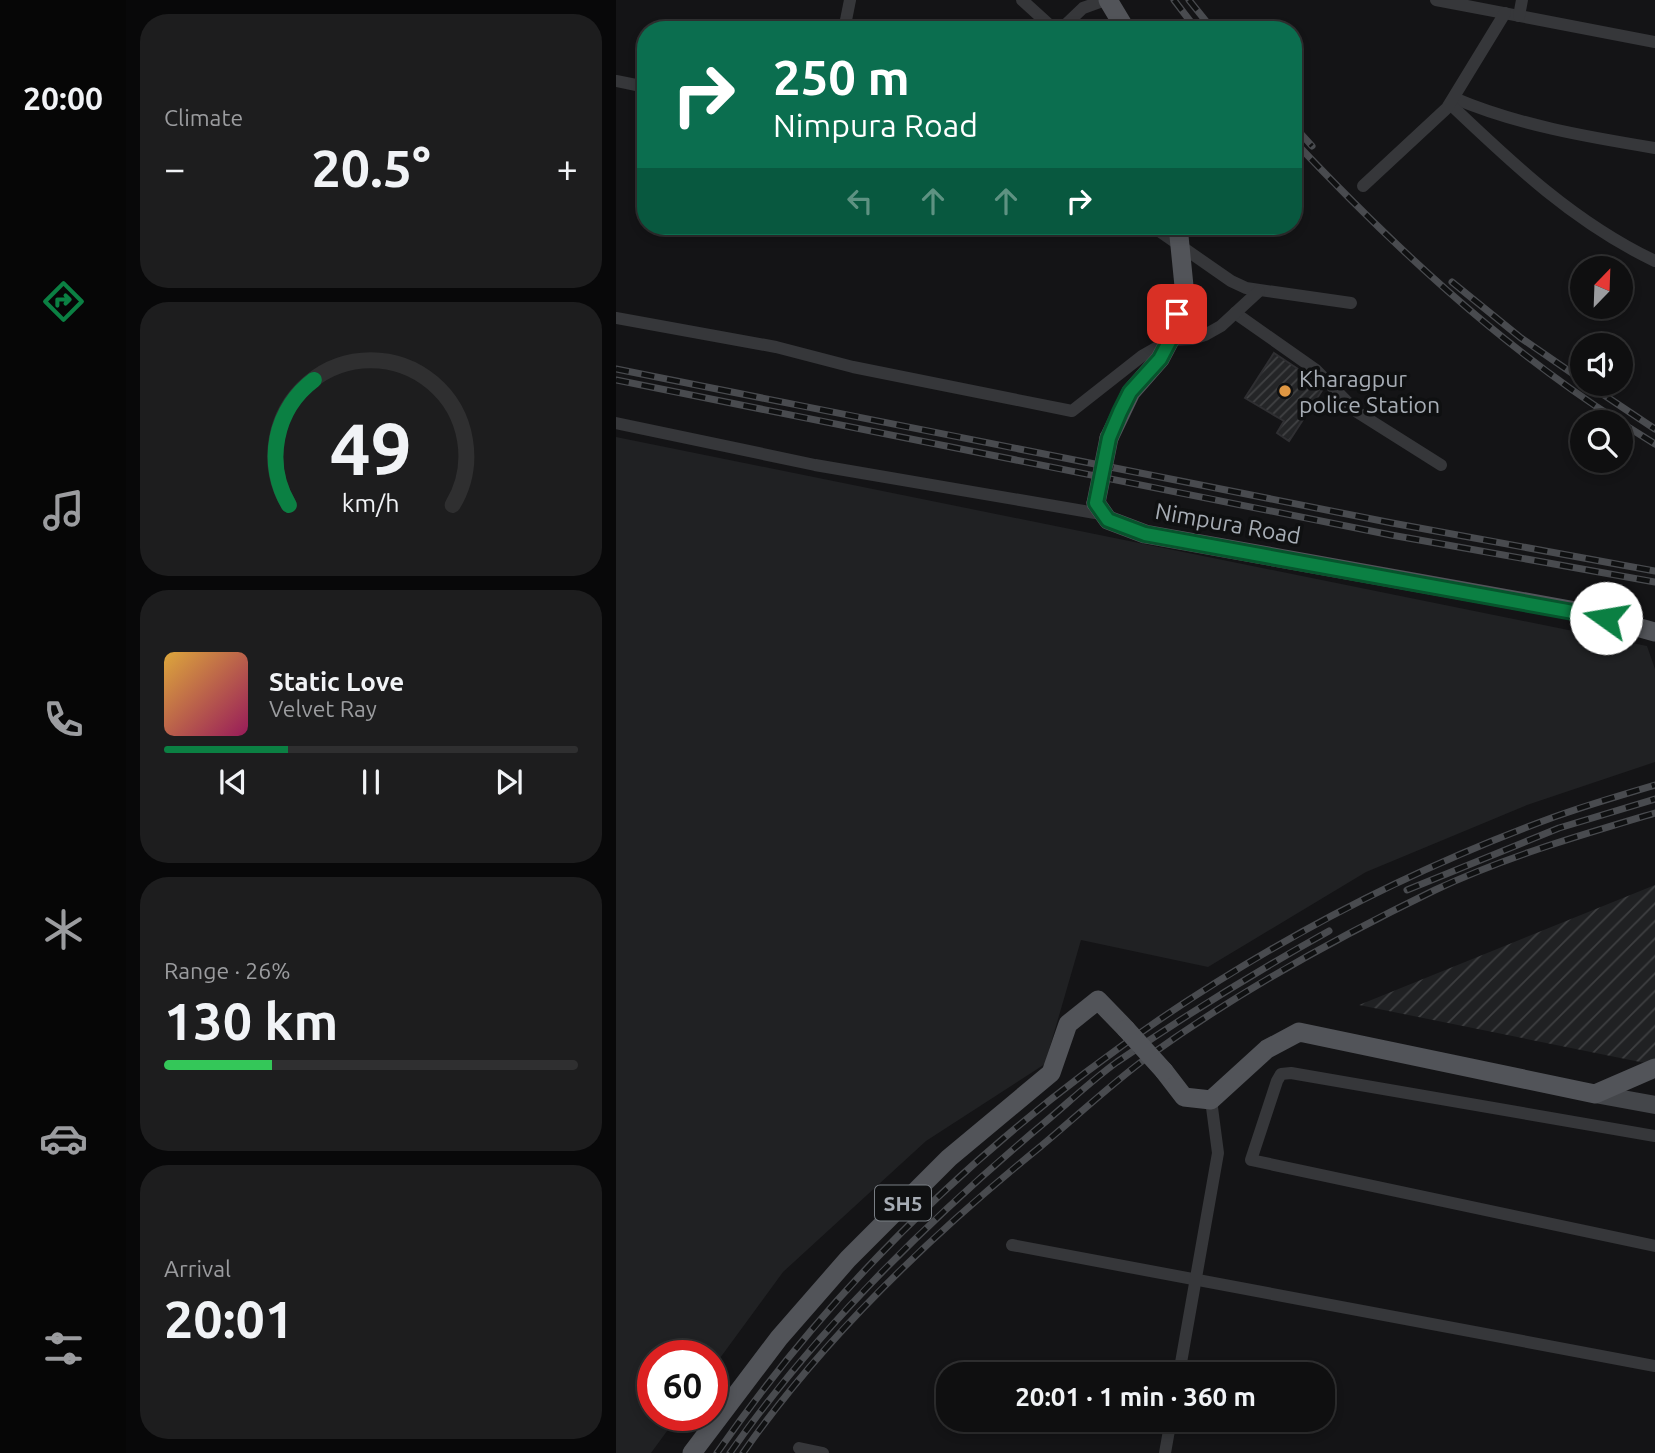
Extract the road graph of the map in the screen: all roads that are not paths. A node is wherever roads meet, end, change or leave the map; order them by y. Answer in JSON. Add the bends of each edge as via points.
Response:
{"nodes":[{"id":1,"x":850,"y":0,"type":"edge"},
{"id":2,"x":1021,"y":0,"type":"edge"},
{"id":3,"x":1107,"y":0,"type":"edge"},
{"id":4,"x":1436,"y":0,"type":"edge"},
{"id":5,"x":1522,"y":0,"type":"edge"},
{"id":6,"x":1505,"y":13,"type":"junction"},
{"id":7,"x":1519,"y":16,"type":"junction"},
{"id":8,"x":846,"y":21,"type":"edge"},
{"id":9,"x":1046,"y":21,"type":"edge"},
{"id":10,"x":1068,"y":21,"type":"edge"},
{"id":11,"x":1120,"y":21,"type":"edge"},
{"id":12,"x":1655,"y":42,"type":"edge"},
{"id":13,"x":616,"y":81,"type":"edge"},
{"id":14,"x":637,"y":85,"type":"edge"},
{"id":15,"x":1452,"y":101,"type":"junction"},
{"id":16,"x":1655,"y":148,"type":"edge"},
{"id":17,"x":1363,"y":186,"type":"dead end"},
{"id":18,"x":1165,"y":235,"type":"edge"},
{"id":19,"x":1180,"y":235,"type":"edge"},
{"id":20,"x":1182,"y":247,"type":"junction"},
{"id":21,"x":1655,"y":261,"type":"edge"},
{"id":22,"x":1259,"y":291,"type":"junction"},
{"id":23,"x":1351,"y":303,"type":"dead end"},
{"id":24,"x":1235,"y":313,"type":"junction"},
{"id":25,"x":616,"y":318,"type":"edge"},
{"id":26,"x":1170,"y":340,"type":"junction"},
{"id":27,"x":616,"y":423,"type":"edge"},
{"id":28,"x":1441,"y":465,"type":"dead end"},
{"id":29,"x":1099,"y":508,"type":"junction"},
{"id":30,"x":1655,"y":632,"type":"edge"},
{"id":31,"x":1648,"y":1071,"type":"edge"},
{"id":32,"x":1595,"y":1094,"type":"junction"},
{"id":33,"x":1211,"y":1100,"type":"junction"},
{"id":34,"x":1655,"y":1105,"type":"edge"},
{"id":35,"x":1655,"y":1136,"type":"edge"},
{"id":36,"x":1012,"y":1245,"type":"dead end"},
{"id":37,"x":1655,"y":1246,"type":"edge"},
{"id":38,"x":1196,"y":1279,"type":"junction"},
{"id":39,"x":1181,"y":1362,"type":"edge"},
{"id":40,"x":1655,"y":1366,"type":"edge"},
{"id":41,"x":1169,"y":1432,"type":"edge"},
{"id":42,"x":799,"y":1448,"type":"dead end"},
{"id":43,"x":692,"y":1453,"type":"edge"},
{"id":44,"x":823,"y":1453,"type":"edge"},
{"id":45,"x":1165,"y":1453,"type":"edge"}],
"edges":[{"from":1,"to":8,"type":"street"},
{"from":2,"to":9,"type":"street"},
{"from":3,"to":10,"type":"street","via":[[1083,8]]},
{"from":3,"to":11,"type":"main road"},
{"from":4,"to":6,"type":"street"},
{"from":5,"to":7,"type":"street"},
{"from":6,"to":7,"type":"street"},
{"from":6,"to":15,"type":"street"},
{"from":7,"to":12,"type":"street"},
{"from":13,"to":14,"type":"street"},
{"from":15,"to":16,"type":"street","via":[[1601,140]]},
{"from":15,"to":17,"type":"street"},
{"from":15,"to":21,"type":"street","via":[[1555,201],[1602,234]]},
{"from":18,"to":20,"type":"street"},
{"from":19,"to":20,"type":"main road"},
{"from":20,"to":22,"type":"street","via":[[1231,281]]},
{"from":20,"to":26,"type":"main road","via":[[1184,286]]},
{"from":22,"to":23,"type":"street"},
{"from":22,"to":24,"type":"street"},
{"from":24,"to":26,"type":"street","via":[[1205,335]]},
{"from":24,"to":28,"type":"street","via":[[1316,370],[1357,412]]},
{"from":25,"to":26,"type":"street","via":[[737,339],[1072,411],[1113,376]]},
{"from":26,"to":29,"type":"main road","bridge":true,"via":[[1160,359],[1130,392],[1109,438]]},
{"from":27,"to":29,"type":"street","via":[[815,465]]},
{"from":29,"to":30,"type":"main road","name":"Nimpura Road","via":[[1108,520],[1145,534],[1587,613]]},
{"from":31,"to":32,"type":"main road"},
{"from":32,"to":33,"type":"main road","via":[[1299,1032],[1267,1049]]},
{"from":32,"to":34,"type":"main road"},
{"from":33,"to":38,"type":"street","via":[[1217,1153]]},
{"from":33,"to":43,"type":"main road","number":"SH5","bridge":true,"via":[[1184,1097],[1098,999],[1068,1024],[1051,1073],[949,1158],[848,1259],[779,1338]]},
{"from":35,"to":37,"type":"street","via":[[1292,1073],[1281,1074],[1277,1081],[1251,1160]]},
{"from":36,"to":38,"type":"street"},
{"from":38,"to":39,"type":"street"},
{"from":38,"to":40,"type":"street"},
{"from":41,"to":45,"type":"street"},
{"from":42,"to":44,"type":"street"}]}
